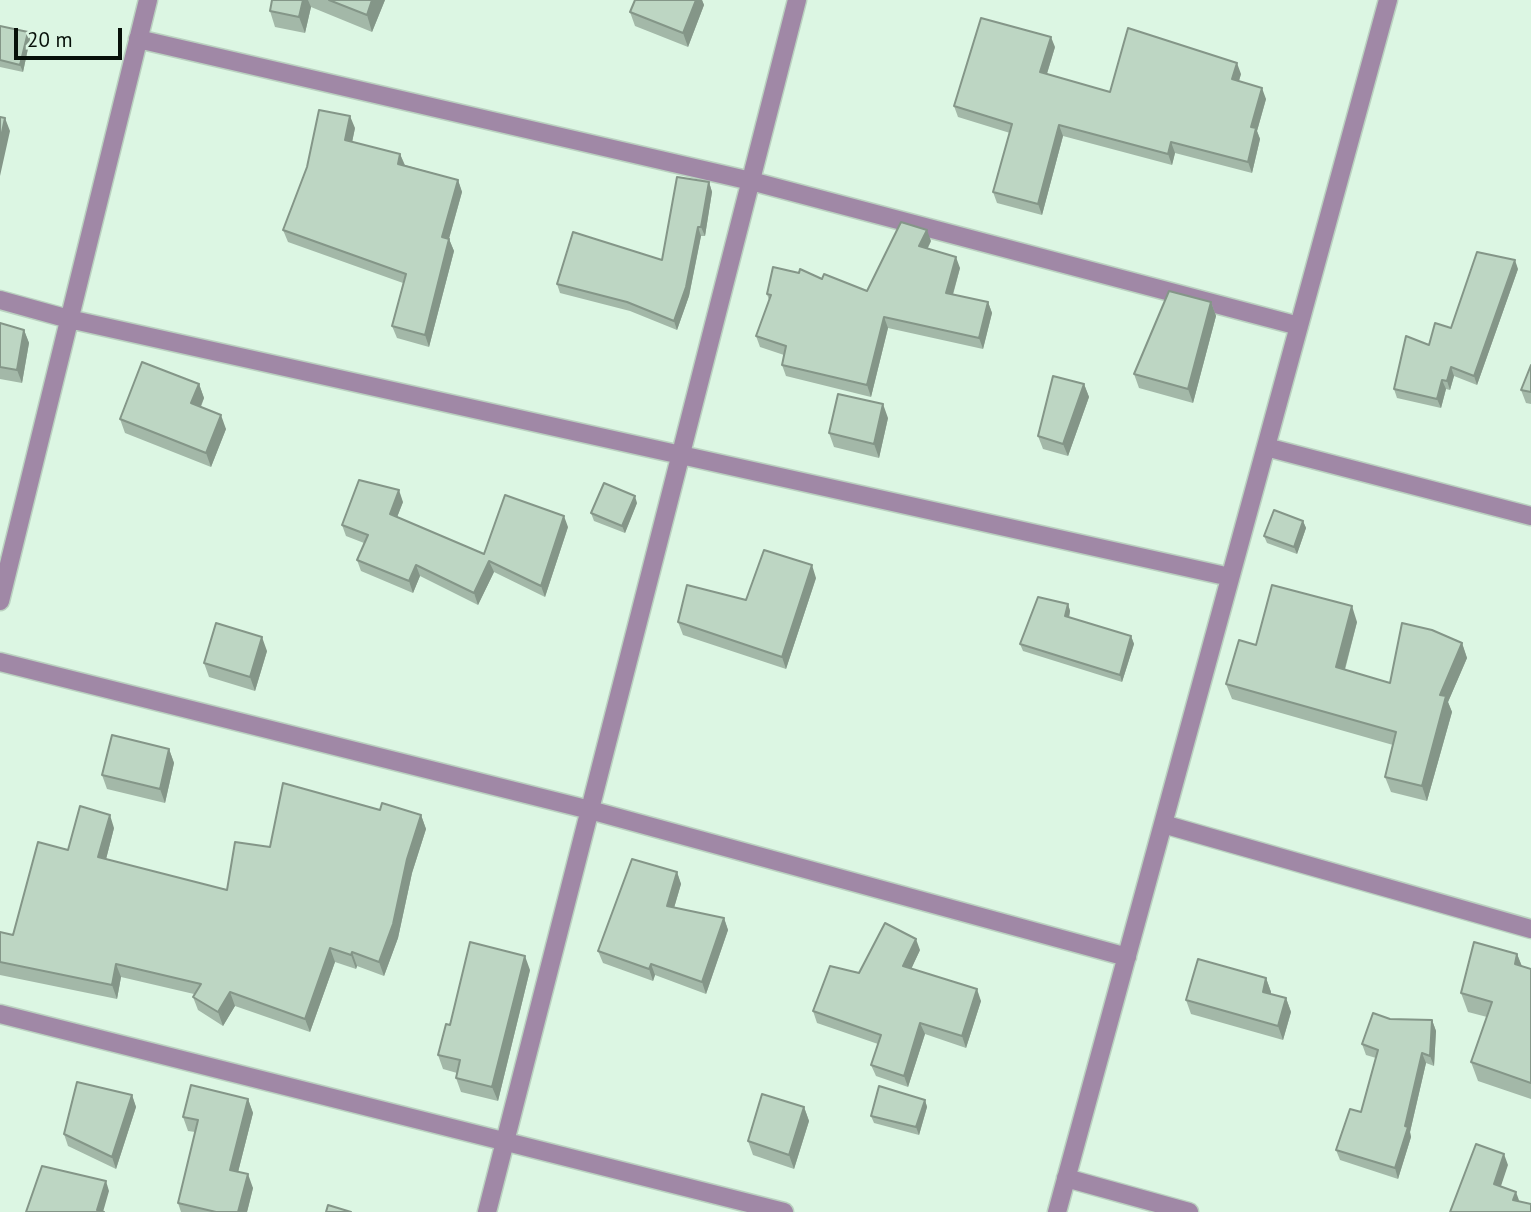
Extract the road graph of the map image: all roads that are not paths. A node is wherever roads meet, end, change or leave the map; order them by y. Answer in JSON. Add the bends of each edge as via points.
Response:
{"nodes":[{"id":1,"x":148,"y":0,"type":"edge"},
{"id":2,"x":797,"y":0,"type":"edge"},
{"id":3,"x":1388,"y":0,"type":"edge"},
{"id":4,"x":138,"y":39,"type":"junction"},
{"id":5,"x":751,"y":181,"type":"junction"},
{"id":6,"x":0,"y":300,"type":"edge"},
{"id":7,"x":69,"y":319,"type":"junction"},
{"id":8,"x":1299,"y":326,"type":"junction"},
{"id":9,"x":1266,"y":447,"type":"junction"},
{"id":10,"x":681,"y":455,"type":"junction"},
{"id":11,"x":1531,"y":516,"type":"edge"},
{"id":12,"x":1230,"y":577,"type":"junction"},
{"id":13,"x":0,"y":601,"type":"edge"},
{"id":14,"x":0,"y":662,"type":"edge"},
{"id":15,"x":590,"y":810,"type":"junction"},
{"id":16,"x":1163,"y":824,"type":"junction"},
{"id":17,"x":1531,"y":929,"type":"edge"},
{"id":18,"x":1127,"y":957,"type":"junction"},
{"id":19,"x":0,"y":1014,"type":"edge"},
{"id":20,"x":506,"y":1140,"type":"junction"},
{"id":21,"x":1066,"y":1178,"type":"junction"},
{"id":22,"x":487,"y":1212,"type":"edge"},
{"id":23,"x":784,"y":1212,"type":"edge"},
{"id":24,"x":1057,"y":1212,"type":"edge"},
{"id":25,"x":1189,"y":1212,"type":"edge"}],
"edges":[{"from":1,"to":4,"type":"street"},
{"from":2,"to":5,"type":"street"},
{"from":3,"to":8,"type":"street"},
{"from":4,"to":5,"type":"street"},
{"from":4,"to":7,"type":"street"},
{"from":5,"to":8,"type":"street"},
{"from":5,"to":10,"type":"street"},
{"from":6,"to":7,"type":"street"},
{"from":7,"to":10,"type":"street"},
{"from":7,"to":13,"type":"street"},
{"from":8,"to":9,"type":"street"},
{"from":9,"to":11,"type":"street"},
{"from":9,"to":12,"type":"street"},
{"from":10,"to":12,"type":"street"},
{"from":10,"to":15,"type":"street"},
{"from":12,"to":16,"type":"street"},
{"from":14,"to":15,"type":"street"},
{"from":15,"to":18,"type":"street"},
{"from":15,"to":20,"type":"street"},
{"from":16,"to":17,"type":"street"},
{"from":16,"to":18,"type":"street"},
{"from":18,"to":21,"type":"street"},
{"from":19,"to":20,"type":"street"},
{"from":20,"to":22,"type":"street"},
{"from":20,"to":23,"type":"street"},
{"from":21,"to":24,"type":"street"},
{"from":21,"to":25,"type":"street"}]}
